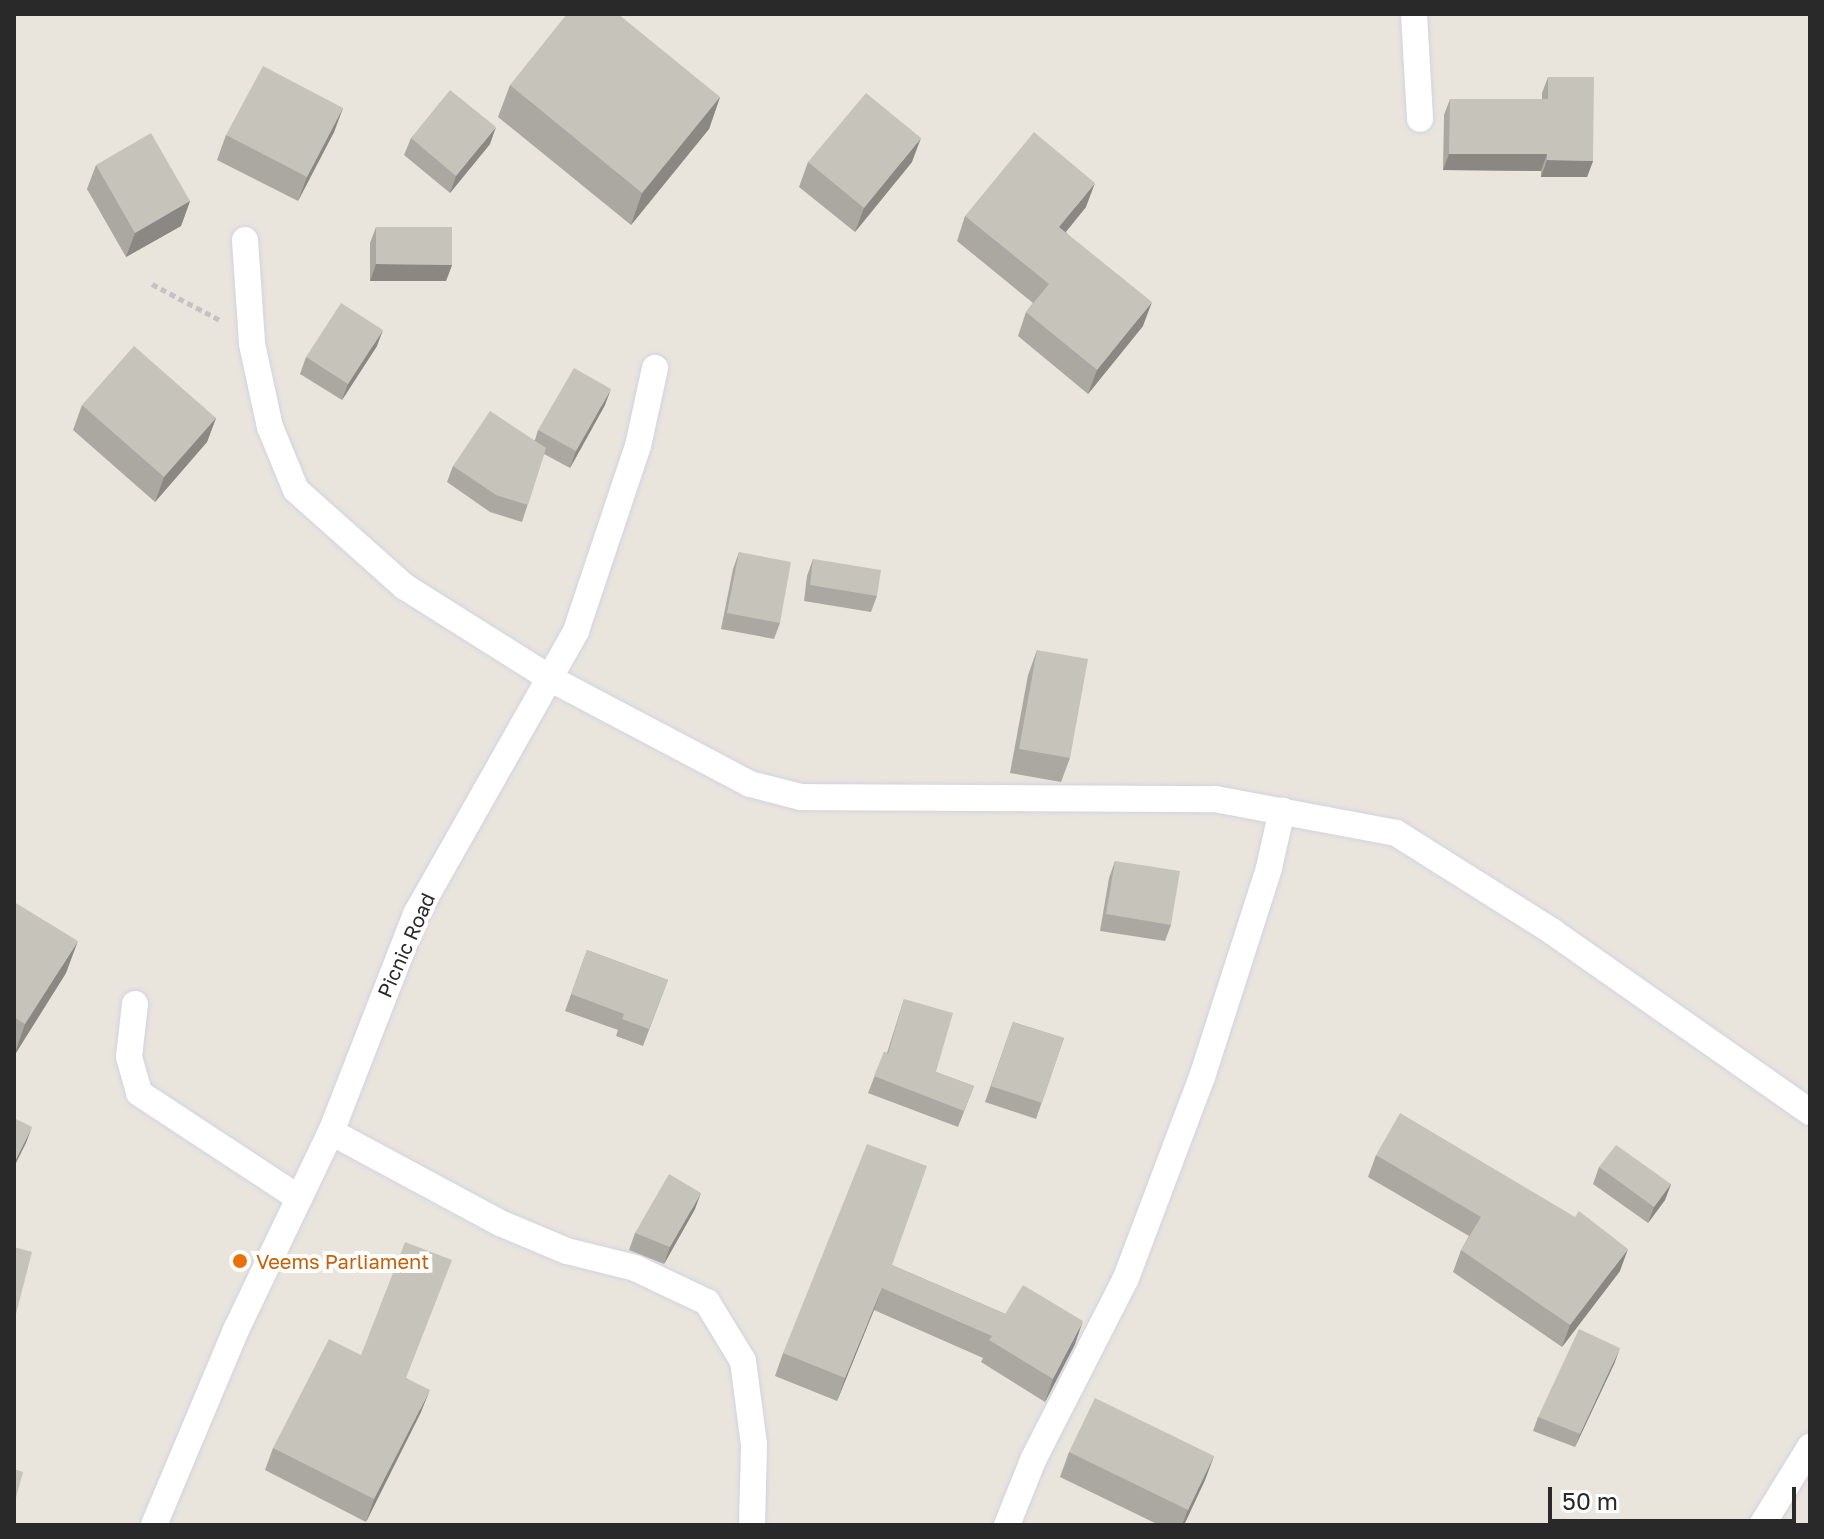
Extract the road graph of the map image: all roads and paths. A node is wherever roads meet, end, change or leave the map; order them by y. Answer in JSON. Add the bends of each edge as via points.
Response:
{"nodes":[{"id":1,"x":1414,"y":14,"type":"edge"},
{"id":2,"x":1420,"y":119,"type":"dead end"},
{"id":3,"x":245,"y":240,"type":"dead end"},
{"id":4,"x":152,"y":284,"type":"dead end"},
{"id":5,"x":213,"y":315,"type":"dead end"},
{"id":6,"x":655,"y":368,"type":"dead end"},
{"id":7,"x":551,"y":679,"type":"junction"},
{"id":8,"x":1282,"y":810,"type":"junction"},
{"id":9,"x":135,"y":1004,"type":"dead end"},
{"id":10,"x":1810,"y":1112,"type":"edge"},
{"id":11,"x":331,"y":1132,"type":"junction"},
{"id":12,"x":299,"y":1198,"type":"junction"},
{"id":13,"x":1810,"y":1447,"type":"edge"},
{"id":14,"x":154,"y":1525,"type":"edge"},
{"id":15,"x":752,"y":1525,"type":"edge"},
{"id":16,"x":1007,"y":1525,"type":"edge"},
{"id":17,"x":1762,"y":1525,"type":"edge"}],
"edges":[{"from":1,"to":2,"type":"street"},
{"from":3,"to":7,"type":"street","via":[[252,344],[270,427],[296,490],[405,587]]},
{"from":4,"to":5,"type":"path"},
{"from":6,"to":7,"type":"street","name":"Picnic Road","via":[[638,446],[576,631]]},
{"from":7,"to":8,"type":"street","via":[[750,784],[801,797],[1215,799]]},
{"from":7,"to":11,"type":"street","name":"Picnic Road","via":[[416,914]]},
{"from":8,"to":10,"type":"street","via":[[1396,833],[1553,932]]},
{"from":8,"to":16,"type":"street","via":[[1202,1077],[1126,1278],[1034,1458]]},
{"from":9,"to":12,"type":"street","via":[[129,1057],[139,1093]]},
{"from":11,"to":12,"type":"street","name":"Picnic Road"},
{"from":11,"to":15,"type":"street","via":[[500,1223],[567,1251],[635,1268],[707,1302],[743,1361],[754,1444]]},
{"from":12,"to":14,"type":"street","name":"Picnic Road","via":[[236,1330]]},
{"from":13,"to":17,"type":"street"}]}
